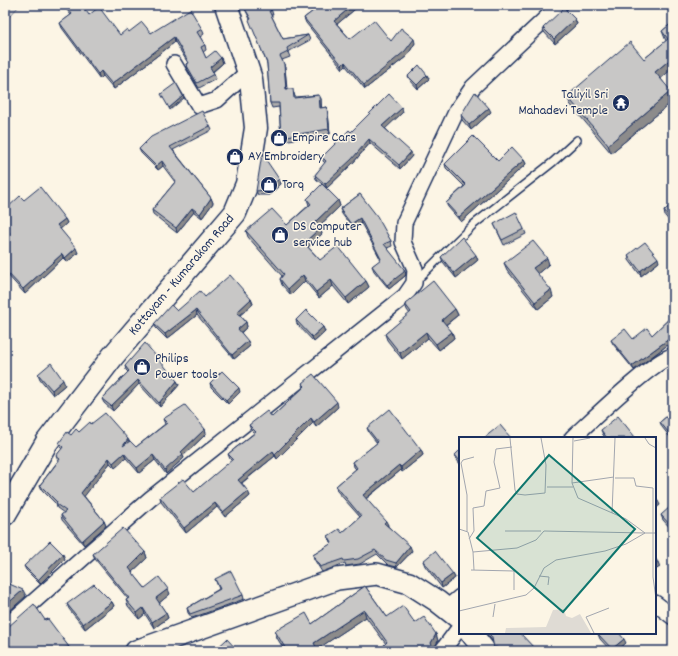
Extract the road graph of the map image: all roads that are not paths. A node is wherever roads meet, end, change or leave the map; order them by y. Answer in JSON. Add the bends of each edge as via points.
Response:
{"nodes":[{"id":1,"x":226,"y":5,"type":"edge"},
{"id":2,"x":560,"y":5,"type":"edge"},
{"id":3,"x":174,"y":64,"type":"dead end"},
{"id":4,"x":249,"y":71,"type":"junction"},
{"id":5,"x":577,"y":140,"type":"dead end"},
{"id":6,"x":414,"y":283,"type":"junction"},
{"id":7,"x":673,"y":356,"type":"edge"},
{"id":8,"x":573,"y":437,"type":"edge"},
{"id":9,"x":5,"y":514,"type":"edge"},
{"id":10,"x":656,"y":604,"type":"edge"},
{"id":11,"x":455,"y":608,"type":"edge"},
{"id":12,"x":673,"y":617,"type":"edge"},
{"id":13,"x":5,"y":627,"type":"edge"},
{"id":14,"x":459,"y":628,"type":"edge"},
{"id":15,"x":472,"y":634,"type":"edge"},
{"id":16,"x":168,"y":647,"type":"edge"},
{"id":17,"x":136,"y":651,"type":"edge"},
{"id":18,"x":442,"y":651,"type":"edge"},
{"id":19,"x":485,"y":651,"type":"edge"}],
"edges":[{"from":1,"to":4,"type":"main road","name":"Kottayam - Kumarakom Road"},
{"from":2,"to":6,"type":"street","via":[[473,87],[457,110],[404,223],[403,242],[414,269]]},
{"from":3,"to":4,"type":"street","via":[[199,106],[217,100]]},
{"from":4,"to":9,"type":"main road","name":"Kottayam - Kumarakom Road","via":[[256,128],[247,184],[235,213],[99,375],[47,442]]},
{"from":5,"to":6,"type":"lane","via":[[473,225]]},
{"from":6,"to":13,"type":"street","via":[[405,296],[150,499]]},
{"from":7,"to":8,"type":"street","via":[[632,384]]},
{"from":10,"to":12,"type":"street"},
{"from":11,"to":16,"type":"main road","via":[[409,583],[377,574],[337,579]]},
{"from":14,"to":18,"type":"street"},
{"from":15,"to":19,"type":"main road"},
{"from":16,"to":17,"type":"main road"}]}
